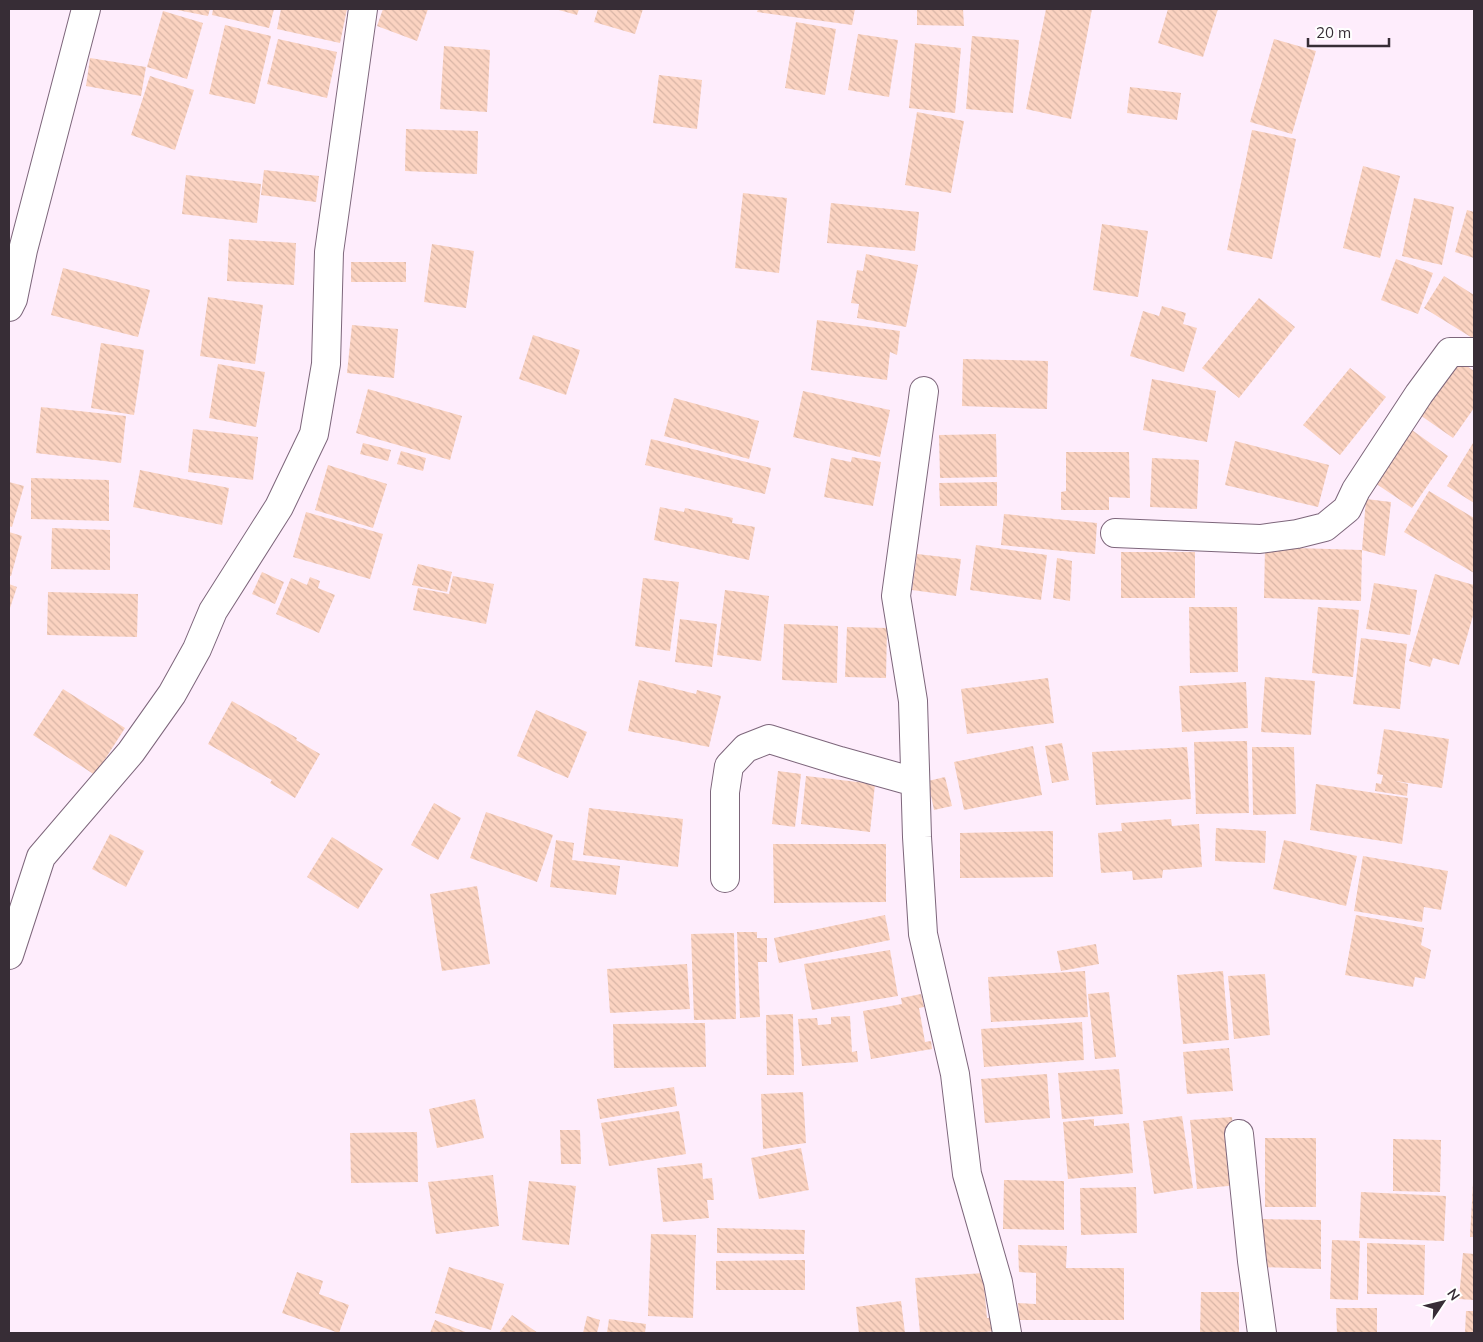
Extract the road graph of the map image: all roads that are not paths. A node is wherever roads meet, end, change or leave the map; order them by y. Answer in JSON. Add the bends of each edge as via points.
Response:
{"nodes":[{"id":1,"x":86,"y":9,"type":"edge"},
{"id":2,"x":363,"y":9,"type":"edge"},
{"id":3,"x":9,"y":307,"type":"edge"},
{"id":4,"x":1474,"y":352,"type":"edge"},
{"id":5,"x":924,"y":391,"type":"dead end"},
{"id":6,"x":1115,"y":534,"type":"dead end"},
{"id":7,"x":915,"y":782,"type":"junction"},
{"id":8,"x":725,"y":878,"type":"dead end"},
{"id":9,"x":9,"y":955,"type":"edge"},
{"id":10,"x":1239,"y":1134,"type":"dead end"},
{"id":11,"x":1006,"y":1333,"type":"edge"},
{"id":12,"x":1262,"y":1333,"type":"edge"}],
"edges":[{"from":1,"to":3,"type":"street"},
{"from":2,"to":9,"type":"street","via":[[329,252],[326,364],[314,434],[279,507],[213,611],[172,694],[132,752],[41,857]]},
{"from":4,"to":6,"type":"street","via":[[1450,352],[1361,481],[1347,510],[1325,527],[1260,539]]},
{"from":5,"to":7,"type":"street","via":[[896,596],[913,701]]},
{"from":7,"to":8,"type":"street","via":[[769,739],[746,748],[729,766],[725,792]]},
{"from":7,"to":11,"type":"street","via":[[924,934],[955,1074],[967,1174],[998,1282]]},
{"from":10,"to":12,"type":"street"}]}
